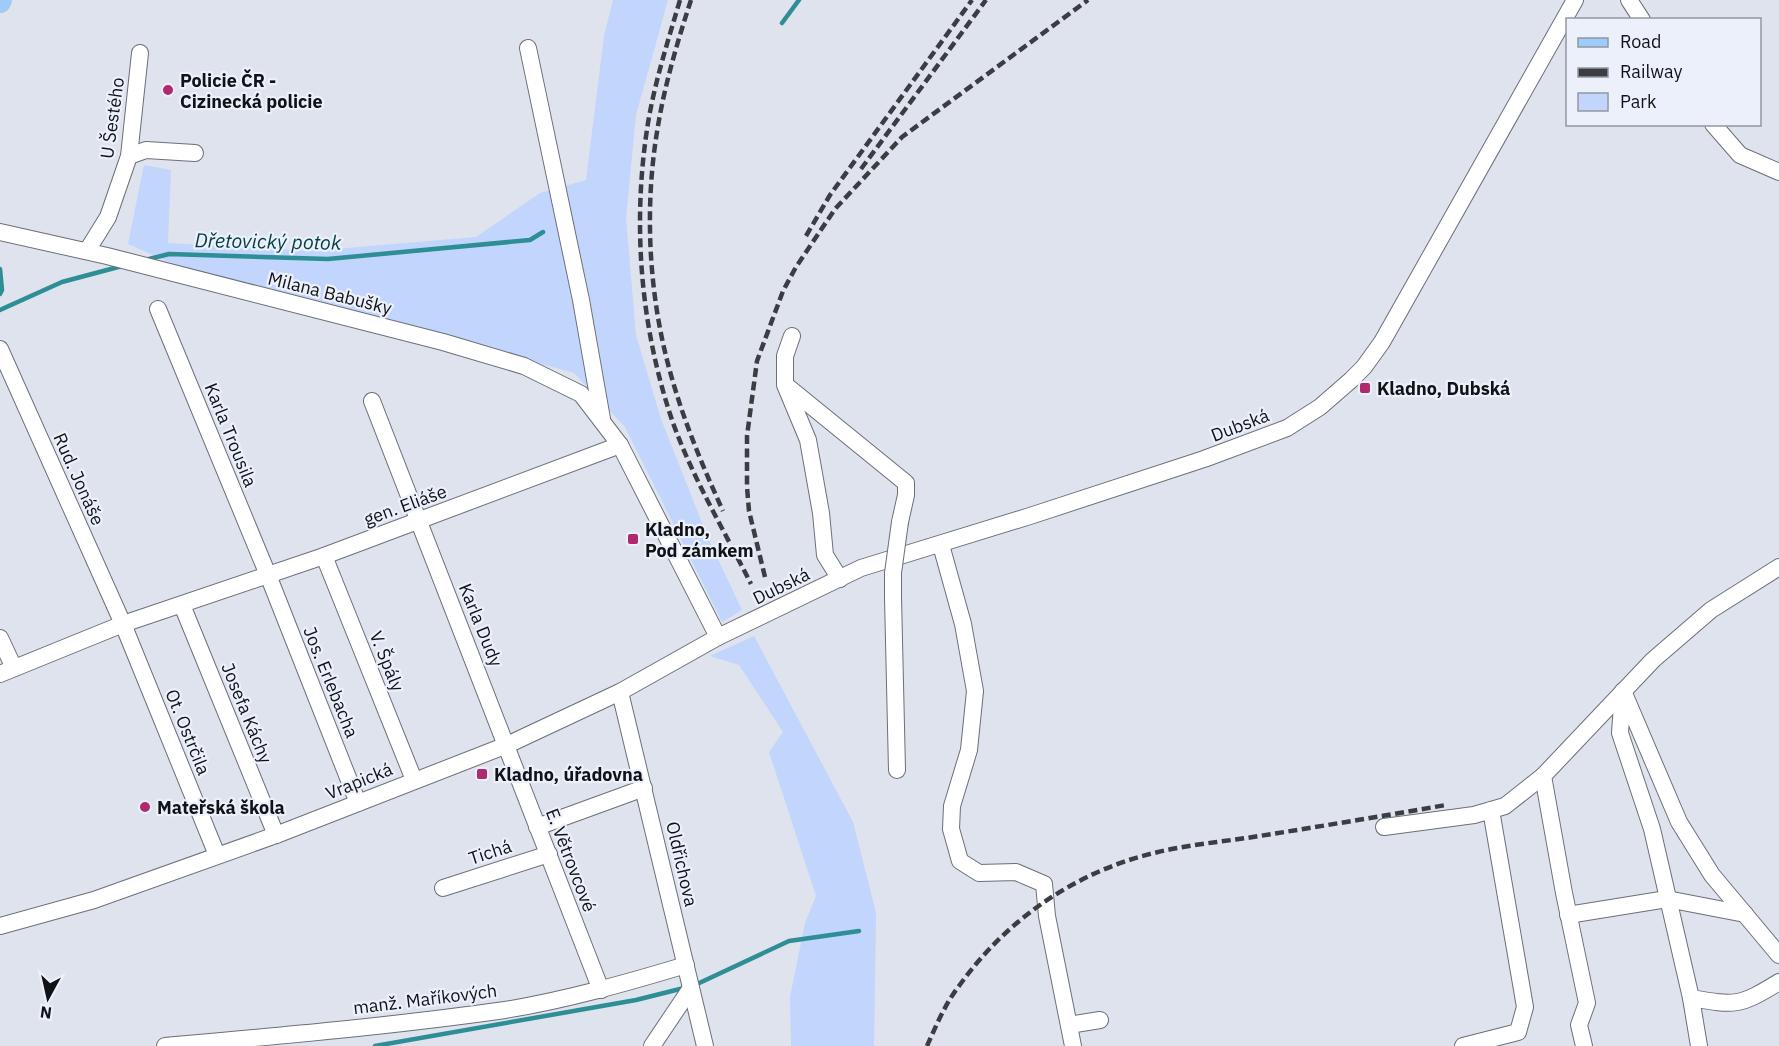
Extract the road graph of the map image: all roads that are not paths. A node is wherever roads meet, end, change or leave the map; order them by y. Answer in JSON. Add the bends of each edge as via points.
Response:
{"nodes":[{"id":1,"x":1575,"y":0,"type":"edge"},
{"id":2,"x":1629,"y":0,"type":"edge"},
{"id":3,"x":1641,"y":18,"type":"edge"},
{"id":4,"x":528,"y":48,"type":"dead end"},
{"id":5,"x":140,"y":53,"type":"dead end"},
{"id":6,"x":1715,"y":126,"type":"edge"},
{"id":7,"x":195,"y":153,"type":"dead end"},
{"id":8,"x":129,"y":156,"type":"junction"},
{"id":9,"x":1779,"y":172,"type":"edge"},
{"id":10,"x":4,"y":233,"type":"edge"},
{"id":11,"x":87,"y":251,"type":"junction"},
{"id":12,"x":158,"y":309,"type":"dead end"},
{"id":13,"x":792,"y":336,"type":"dead end"},
{"id":14,"x":0,"y":349,"type":"edge"},
{"id":15,"x":785,"y":385,"type":"junction"},
{"id":16,"x":372,"y":400,"type":"dead end"},
{"id":17,"x":603,"y":423,"type":"junction"},
{"id":18,"x":620,"y":445,"type":"junction"},
{"id":19,"x":418,"y":520,"type":"junction"},
{"id":20,"x":941,"y":545,"type":"junction"},
{"id":21,"x":324,"y":556,"type":"junction"},
{"id":22,"x":1779,"y":567,"type":"edge"},
{"id":23,"x":268,"y":575,"type":"junction"},
{"id":24,"x":840,"y":579,"type":"junction"},
{"id":25,"x":183,"y":605,"type":"junction"},
{"id":26,"x":123,"y":624,"type":"junction"},
{"id":27,"x":718,"y":637,"type":"junction"},
{"id":28,"x":0,"y":638,"type":"edge"},
{"id":29,"x":7,"y":671,"type":"edge"},
{"id":30,"x":620,"y":692,"type":"junction"},
{"id":31,"x":1623,"y":692,"type":"junction"},
{"id":32,"x":507,"y":745,"type":"junction"},
{"id":33,"x":897,"y":770,"type":"dead end"},
{"id":34,"x":1543,"y":776,"type":"junction"},
{"id":35,"x":414,"y":780,"type":"junction"},
{"id":36,"x":644,"y":788,"type":"junction"},
{"id":37,"x":358,"y":803,"type":"junction"},
{"id":38,"x":1491,"y":810,"type":"junction"},
{"id":39,"x":537,"y":827,"type":"junction"},
{"id":40,"x":1384,"y":827,"type":"dead end"},
{"id":41,"x":276,"y":835,"type":"junction"},
{"id":42,"x":549,"y":854,"type":"junction"},
{"id":43,"x":218,"y":855,"type":"junction"},
{"id":44,"x":443,"y":888,"type":"dead end"},
{"id":45,"x":1667,"y":899,"type":"junction"},
{"id":46,"x":1745,"y":914,"type":"junction"},
{"id":47,"x":1568,"y":915,"type":"junction"},
{"id":48,"x":0,"y":926,"type":"edge"},
{"id":49,"x":1779,"y":955,"type":"edge"},
{"id":50,"x":686,"y":965,"type":"junction"},
{"id":51,"x":1779,"y":982,"type":"edge"},
{"id":52,"x":692,"y":988,"type":"junction"},
{"id":53,"x":601,"y":990,"type":"junction"},
{"id":54,"x":1691,"y":998,"type":"junction"},
{"id":55,"x":1100,"y":1020,"type":"dead end"},
{"id":56,"x":1069,"y":1025,"type":"junction"},
{"id":57,"x":165,"y":1046,"type":"edge"},
{"id":58,"x":652,"y":1046,"type":"edge"},
{"id":59,"x":705,"y":1046,"type":"edge"},
{"id":60,"x":1073,"y":1046,"type":"edge"},
{"id":61,"x":1463,"y":1046,"type":"edge"},
{"id":62,"x":1584,"y":1046,"type":"edge"},
{"id":63,"x":1699,"y":1046,"type":"edge"}],
"edges":[{"from":1,"to":20,"type":"street","name":"Dubská","via":[[1382,342],[1364,367],[1320,407],[1287,428],[1204,459]]},
{"from":2,"to":3,"type":"street"},
{"from":4,"to":17,"type":"street"},
{"from":5,"to":8,"type":"street","name":"U Šestého"},
{"from":6,"to":9,"type":"street","via":[[1740,155]]},
{"from":7,"to":8,"type":"street","via":[[146,150]]},
{"from":8,"to":11,"type":"street","name":"U Šestého","via":[[108,217]]},
{"from":10,"to":11,"type":"street","name":"Milana Babušky"},
{"from":11,"to":17,"type":"street","name":"Milana Babušky","via":[[524,366],[581,394]]},
{"from":12,"to":23,"type":"street","name":"Karla Trousila"},
{"from":13,"to":15,"type":"street","via":[[785,356]]},
{"from":14,"to":26,"type":"street","name":"Rud. Jonáše"},
{"from":15,"to":24,"type":"street","via":[[808,440],[825,555]]},
{"from":15,"to":33,"type":"street","bridge":true,"via":[[906,483],[893,573]]},
{"from":16,"to":19,"type":"street","name":"Karla Dudy"},
{"from":17,"to":18,"type":"street","name":"Milana Babušky"},
{"from":18,"to":19,"type":"street","name":"gen. Eliáše"},
{"from":18,"to":27,"type":"street"},
{"from":19,"to":21,"type":"street","name":"gen. Eliáše"},
{"from":19,"to":32,"type":"street","name":"Karla Dudy"},
{"from":20,"to":24,"type":"street","name":"Dubská","via":[[861,568]]},
{"from":20,"to":56,"type":"street","via":[[963,624],[975,691],[969,750],[952,806],[951,829],[960,861],[979,873],[1016,872],[1044,884]]},
{"from":21,"to":23,"type":"street","name":"gen. Eliáše"},
{"from":21,"to":35,"type":"street","name":"V. Špály"},
{"from":22,"to":31,"type":"street","via":[[1711,610]]},
{"from":23,"to":25,"type":"street","name":"gen. Eliáše"},
{"from":23,"to":37,"type":"street","name":"Jos. Erlebacha"},
{"from":24,"to":27,"type":"street","name":"Dubská"},
{"from":25,"to":26,"type":"street","name":"gen. Eliáše"},
{"from":25,"to":41,"type":"street","name":"Josefa Káchy"},
{"from":26,"to":29,"type":"street","name":"gen. Eliáše"},
{"from":26,"to":43,"type":"street","name":"Ot. Ostrčila"},
{"from":27,"to":30,"type":"street","name":"Vrapická"},
{"from":28,"to":29,"type":"street"},
{"from":30,"to":32,"type":"street","name":"Vrapická"},
{"from":30,"to":36,"type":"street","name":"Oldřichova"},
{"from":31,"to":34,"type":"street"},
{"from":31,"to":45,"type":"street","via":[[1620,733],[1652,829]]},
{"from":31,"to":46,"type":"street","via":[[1679,822],[1712,874]]},
{"from":32,"to":35,"type":"street","name":"Vrapická"},
{"from":32,"to":39,"type":"street","name":"E. Větrovcové"},
{"from":34,"to":38,"type":"street","via":[[1505,806]]},
{"from":34,"to":47,"type":"street"},
{"from":35,"to":37,"type":"street","name":"Vrapická"},
{"from":36,"to":39,"type":"street"},
{"from":36,"to":50,"type":"street","name":"Oldřichova"},
{"from":37,"to":41,"type":"street","name":"Vrapická"},
{"from":38,"to":40,"type":"street"},
{"from":38,"to":61,"type":"street","via":[[1525,1008],[1518,1032]]},
{"from":39,"to":42,"type":"street","name":"E. Větrovcové"},
{"from":41,"to":43,"type":"street","name":"Vrapická"},
{"from":42,"to":44,"type":"street","name":"Tichá"},
{"from":42,"to":53,"type":"street","name":"E. Větrovcové"},
{"from":43,"to":48,"type":"street","name":"Vrapická","via":[[94,900]]},
{"from":45,"to":46,"type":"street"},
{"from":45,"to":47,"type":"street"},
{"from":45,"to":54,"type":"street"},
{"from":46,"to":49,"type":"street"},
{"from":47,"to":62,"type":"street","via":[[1587,1003],[1579,1025]]},
{"from":50,"to":52,"type":"street","name":"Oldřichova"},
{"from":50,"to":53,"type":"street","name":"manž. Maříkových"},
{"from":51,"to":54,"type":"street","via":[[1752,999],[1728,1005]]},
{"from":52,"to":58,"type":"street"},
{"from":52,"to":59,"type":"street","name":"Oldřichova"},
{"from":53,"to":57,"type":"street","name":"manž. Maříkových","via":[[506,1009]]},
{"from":54,"to":63,"type":"street"},
{"from":55,"to":56,"type":"street"},
{"from":56,"to":60,"type":"street"}]}
